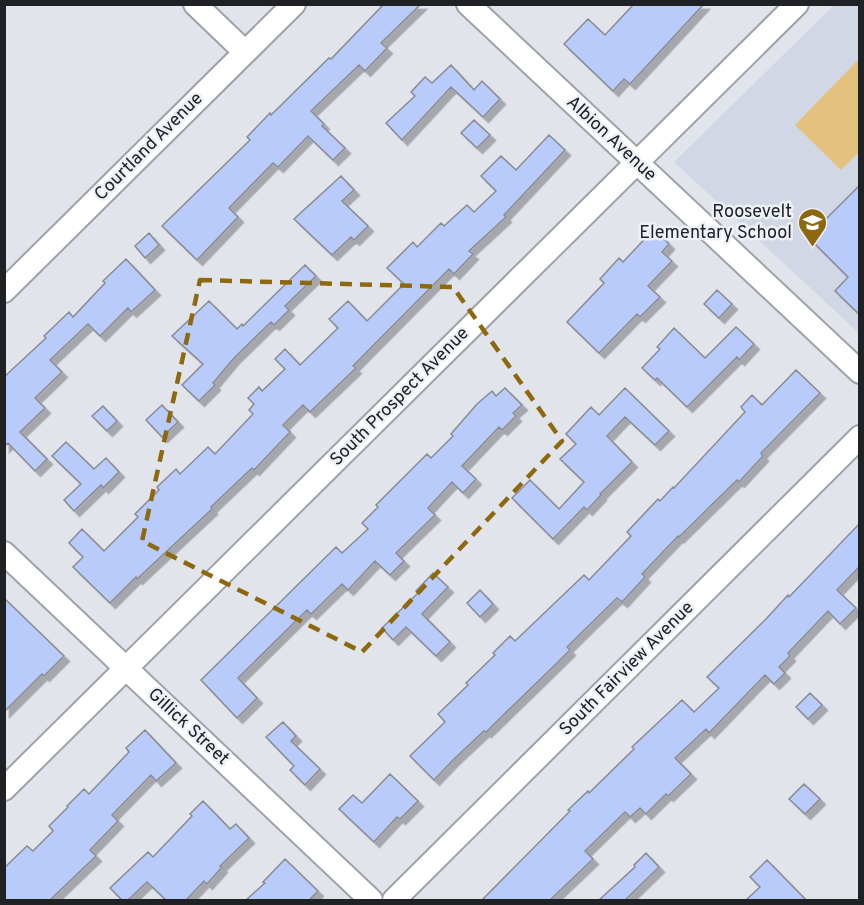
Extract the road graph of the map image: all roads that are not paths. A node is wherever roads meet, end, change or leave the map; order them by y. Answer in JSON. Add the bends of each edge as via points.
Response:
{"nodes":[{"id":1,"x":195,"y":4,"type":"edge"},
{"id":2,"x":294,"y":4,"type":"edge"},
{"id":3,"x":468,"y":4,"type":"edge"},
{"id":4,"x":796,"y":4,"type":"edge"},
{"id":5,"x":245,"y":52,"type":"junction"},
{"id":6,"x":636,"y":163,"type":"junction"},
{"id":7,"x":4,"y":291,"type":"edge"},
{"id":8,"x":860,"y":372,"type":"edge"},
{"id":9,"x":860,"y":438,"type":"edge"},
{"id":10,"x":4,"y":553,"type":"edge"},
{"id":11,"x":126,"y":669,"type":"junction"},
{"id":12,"x":4,"y":789,"type":"edge"},
{"id":13,"x":371,"y":900,"type":"edge"},
{"id":14,"x":394,"y":900,"type":"edge"}],
"edges":[{"from":1,"to":5,"type":"street"},
{"from":2,"to":5,"type":"street","name":"Courtland Avenue"},
{"from":3,"to":6,"type":"street","name":"Albion Avenue"},
{"from":4,"to":6,"type":"street","name":"South Prospect Avenue"},
{"from":5,"to":7,"type":"street","name":"Courtland Avenue"},
{"from":6,"to":8,"type":"street","name":"Albion Avenue"},
{"from":6,"to":11,"type":"street","name":"South Prospect Avenue"},
{"from":9,"to":14,"type":"street","name":"South Fairview Avenue"},
{"from":10,"to":11,"type":"street","name":"Gillick Street"},
{"from":11,"to":12,"type":"street","name":"South Prospect Avenue"},
{"from":11,"to":13,"type":"street","name":"Gillick Street"}]}
